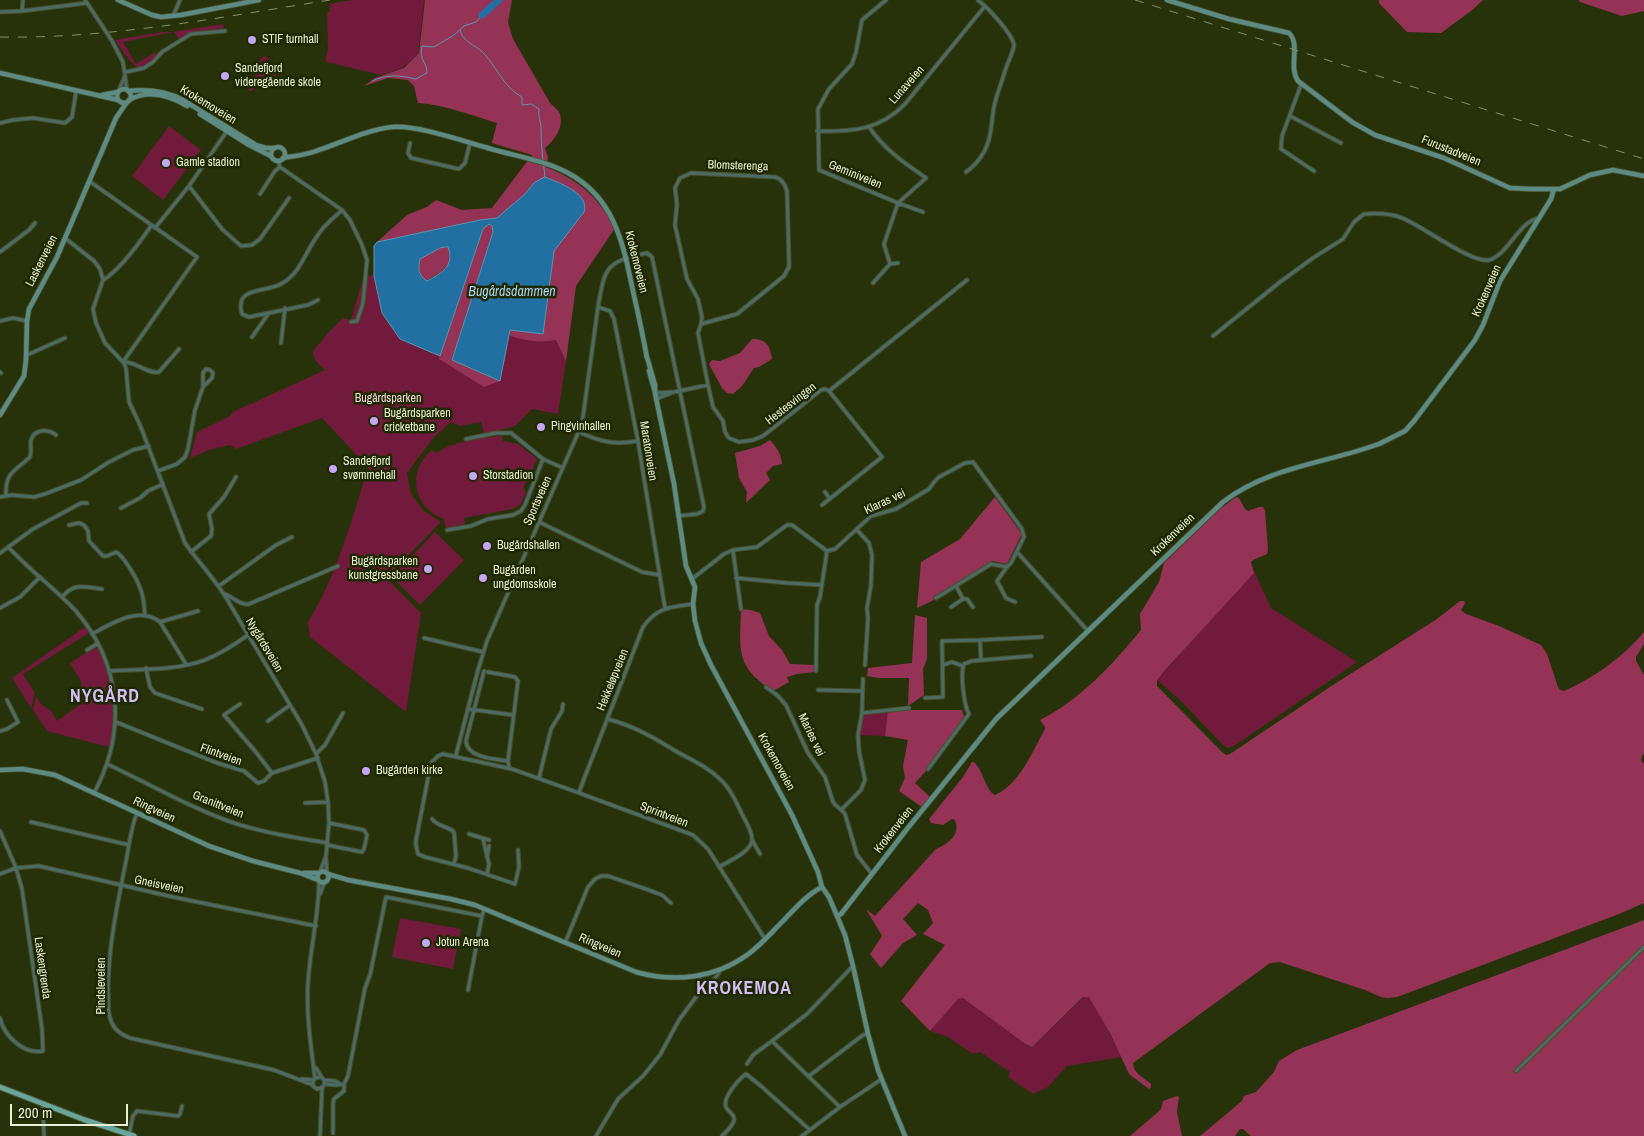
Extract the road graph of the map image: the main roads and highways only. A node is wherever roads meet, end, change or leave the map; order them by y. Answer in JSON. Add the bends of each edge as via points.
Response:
{"nodes":[{"id":1,"x":118,"y":0,"type":"edge"},
{"id":2,"x":259,"y":0,"type":"edge"},
{"id":3,"x":1167,"y":0,"type":"edge"},
{"id":4,"x":230,"y":3,"type":"edge"},
{"id":5,"x":0,"y":74,"type":"edge"},
{"id":6,"x":128,"y":91,"type":"junction"},
{"id":7,"x":118,"y":92,"type":"junction"},
{"id":8,"x":98,"y":95,"type":"junction"},
{"id":9,"x":118,"y":101,"type":"junction"},
{"id":10,"x":128,"y":101,"type":"junction"},
{"id":11,"x":116,"y":118,"type":"junction"},
{"id":12,"x":275,"y":148,"type":"junction"},
{"id":13,"x":282,"y":149,"type":"junction"},
{"id":14,"x":309,"y":154,"type":"junction"},
{"id":15,"x":271,"y":156,"type":"junction"},
{"id":16,"x":280,"y":159,"type":"junction"},
{"id":17,"x":1644,"y":176,"type":"edge"},
{"id":18,"x":1554,"y":189,"type":"junction"},
{"id":19,"x":0,"y":416,"type":"edge"},
{"id":20,"x":0,"y":770,"type":"edge"},
{"id":21,"x":320,"y":872,"type":"junction"},
{"id":22,"x":300,"y":873,"type":"junction"},
{"id":23,"x":327,"y":874,"type":"junction"},
{"id":24,"x":319,"y":880,"type":"junction"},
{"id":25,"x":348,"y":880,"type":"junction"},
{"id":26,"x":326,"y":881,"type":"junction"},
{"id":27,"x":822,"y":887,"type":"junction"},
{"id":28,"x":837,"y":916,"type":"junction"},
{"id":29,"x":0,"y":1087,"type":"edge"},
{"id":30,"x":131,"y":1136,"type":"edge"},
{"id":31,"x":905,"y":1136,"type":"edge"}],
"edges":[{"from":1,"to":4,"type":"main road","via":[[156,16],[173,16]]},
{"from":2,"to":4,"type":"main road"},
{"from":3,"to":18,"type":"main road","name":"Furustadveien","via":[[1291,35],[1294,42],[1293,71],[1301,85],[1374,135],[1419,148],[1510,188]]},
{"from":5,"to":8,"type":"main road"},
{"from":6,"to":7,"type":"main road"},
{"from":6,"to":10,"type":"main road"},
{"from":6,"to":12,"type":"main road","name":"Krokemoveien","via":[[151,90],[172,95],[256,145]]},
{"from":7,"to":8,"type":"main road"},
{"from":7,"to":9,"type":"main road"},
{"from":8,"to":9,"type":"main road"},
{"from":9,"to":10,"type":"main road"},
{"from":9,"to":11,"type":"main road","name":"Laskenveien"},
{"from":10,"to":11,"type":"main road","name":"Laskenveien"},
{"from":10,"to":15,"type":"main road","name":"Krokemoveien","via":[[146,94],[170,98]]},
{"from":11,"to":19,"type":"main road","name":"Laskenveien","via":[[50,272],[31,304],[24,376]]},
{"from":12,"to":13,"type":"main road","name":"Krokemoveien"},
{"from":12,"to":15,"type":"main road"},
{"from":13,"to":14,"type":"main road","name":"Krokemoveien"},
{"from":13,"to":16,"type":"main road","via":[[284,153]]},
{"from":14,"to":16,"type":"main road","name":"Krokemoveien"},
{"from":14,"to":27,"type":"main road","name":"Krokemoveien","via":[[376,130],[414,129],[570,174],[599,198],[611,215],[626,258],[656,396],[686,566],[695,593],[695,621],[706,654],[792,815]]},
{"from":15,"to":16,"type":"main road","name":"Krokemoveien","via":[[274,160]]},
{"from":17,"to":18,"type":"main road","name":"Furustadveien","via":[[1606,171]]},
{"from":18,"to":28,"type":"main road","name":"Krokenveien","via":[[1500,281],[1475,340],[1410,426],[1379,444],[1270,475],[1239,490],[1216,508],[987,728],[842,914]]},
{"from":20,"to":22,"type":"main road","name":"Ringveien","via":[[48,773],[187,837],[266,865]]},
{"from":21,"to":22,"type":"main road","name":"Ringveien"},
{"from":21,"to":23,"type":"main road"},
{"from":21,"to":24,"type":"main road"},
{"from":22,"to":24,"type":"main road","name":"Ringveien"},
{"from":23,"to":25,"type":"main road","name":"Ringveien"},
{"from":23,"to":26,"type":"main road"},
{"from":24,"to":26,"type":"main road"},
{"from":25,"to":26,"type":"main road","name":"Ringveien"},
{"from":25,"to":27,"type":"main road","name":"Ringveien","via":[[451,899],[646,975],[672,978],[720,970],[748,954]]},
{"from":27,"to":28,"type":"main road","name":"Krokemoveien"},
{"from":28,"to":31,"type":"main road","name":"Krokemoveien","via":[[845,934],[868,1034]]},
{"from":29,"to":30,"type":"main road"}]}
